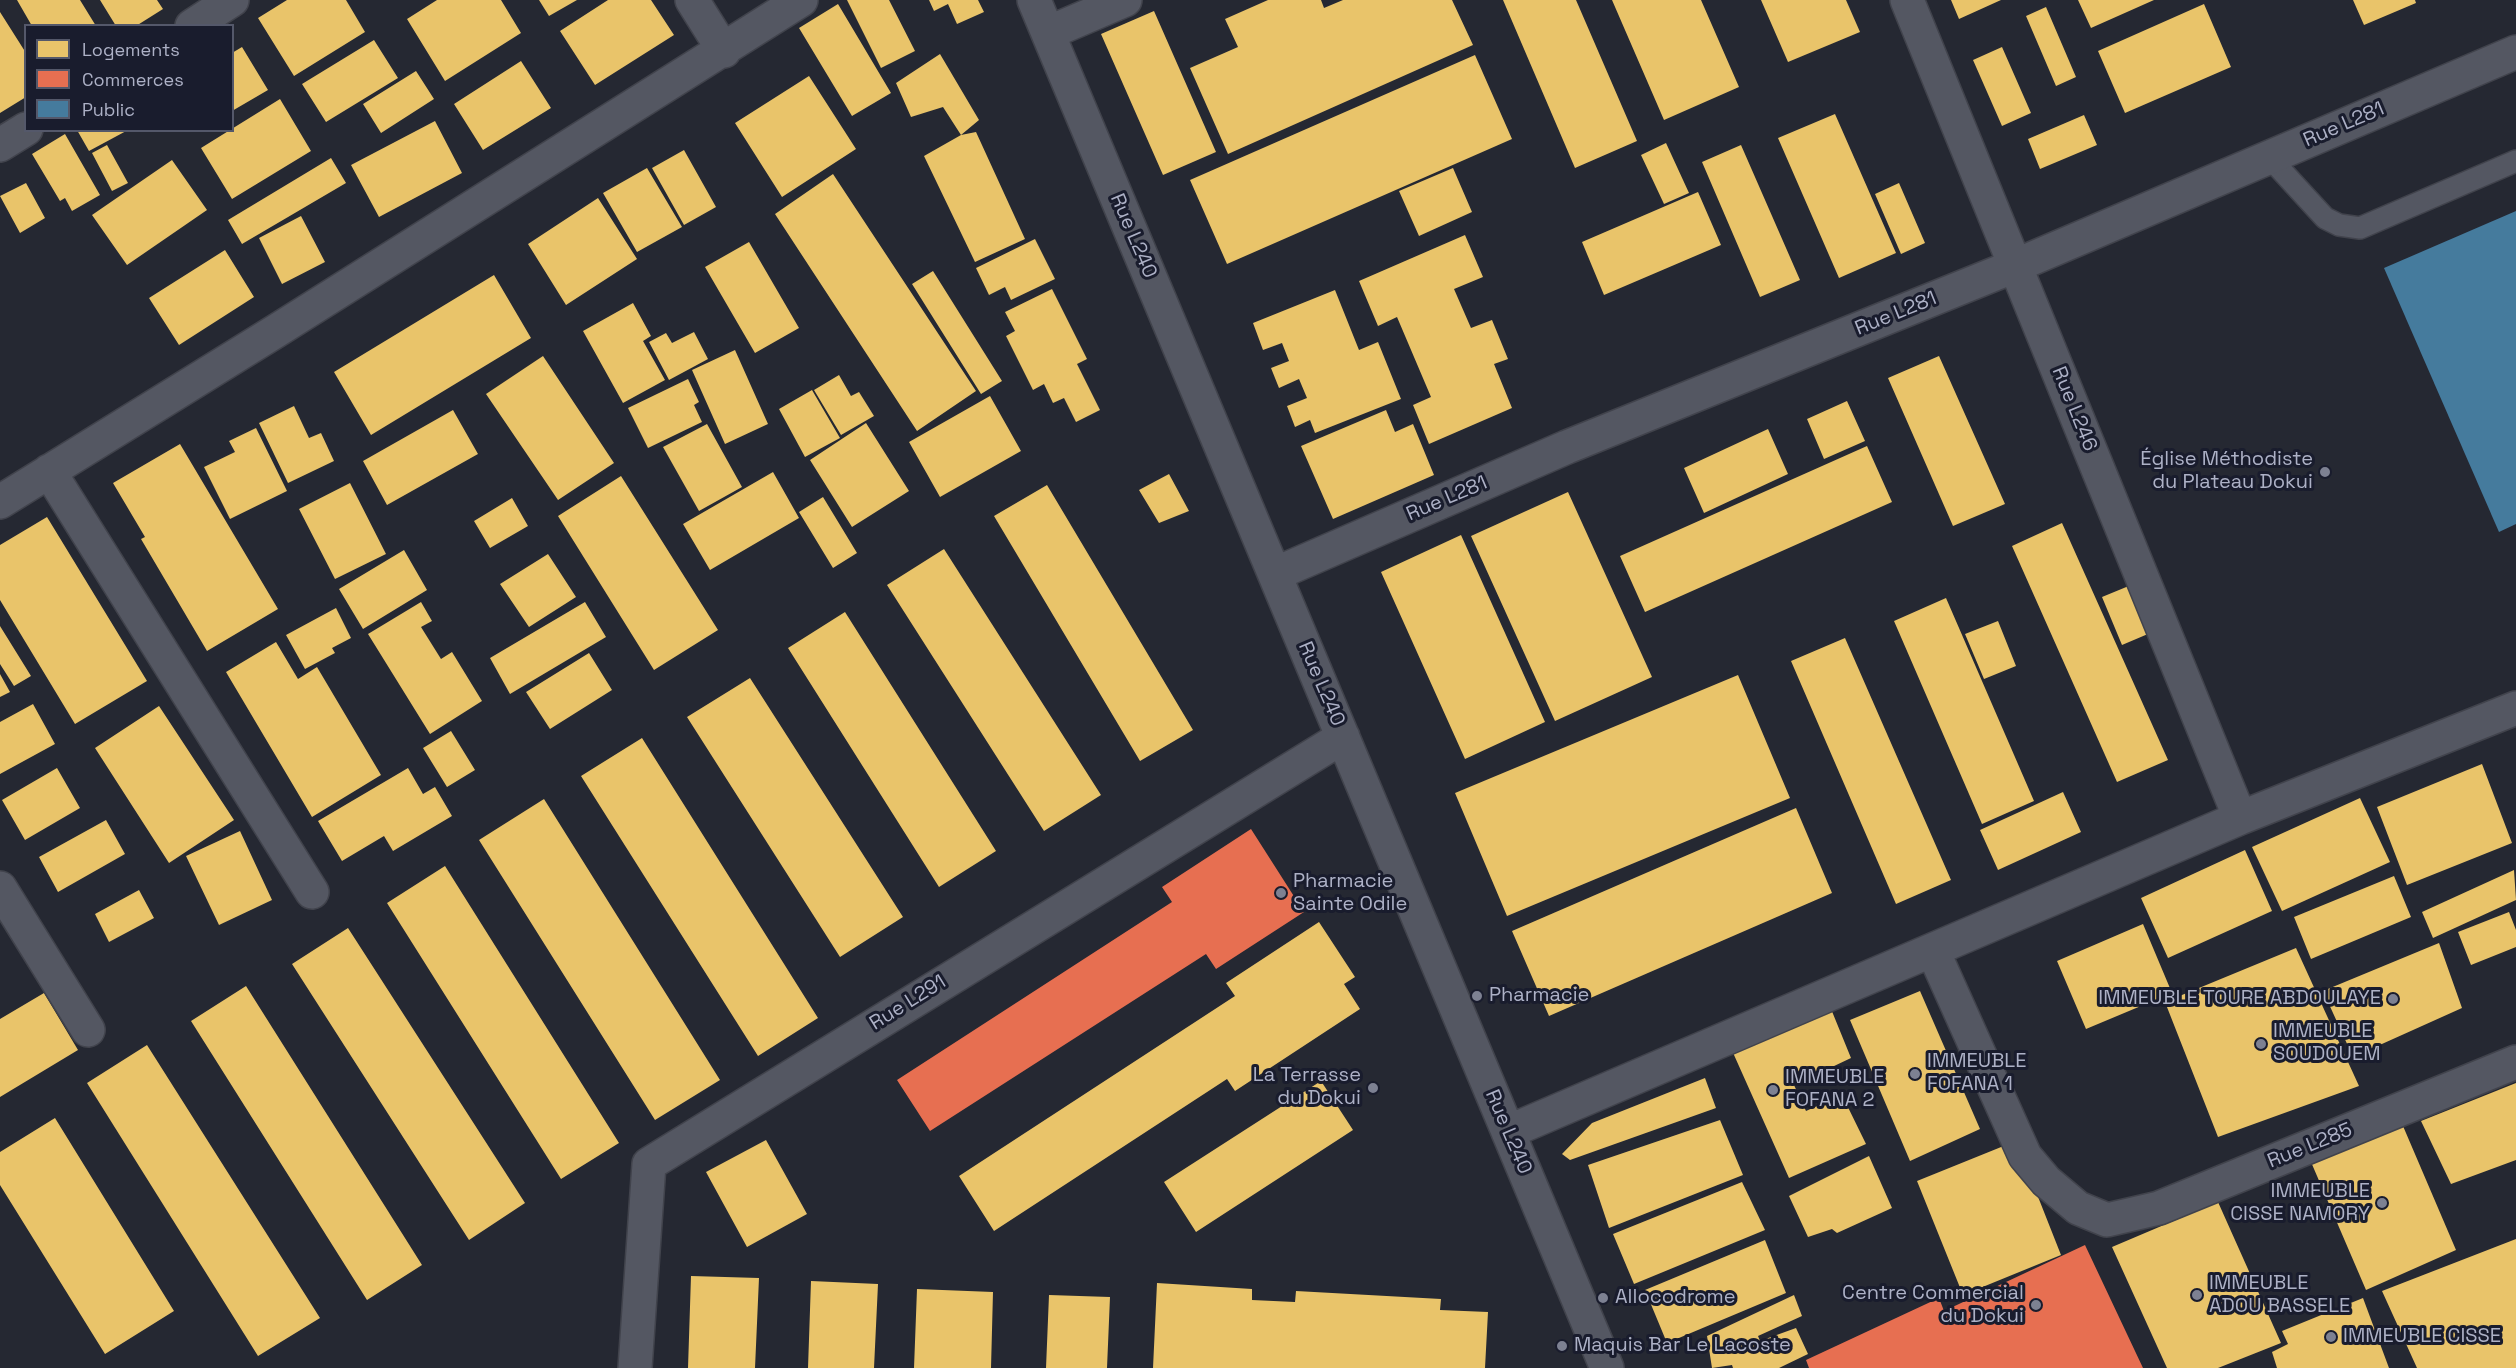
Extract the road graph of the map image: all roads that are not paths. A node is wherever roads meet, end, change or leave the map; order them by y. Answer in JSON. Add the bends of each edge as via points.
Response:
{"nodes":[{"id":1,"x":232,"y":0,"type":"edge"},
{"id":2,"x":692,"y":0,"type":"edge"},
{"id":3,"x":801,"y":0,"type":"edge"},
{"id":4,"x":1034,"y":0,"type":"edge"},
{"id":5,"x":1125,"y":0,"type":"edge"},
{"id":6,"x":1907,"y":0,"type":"edge"},
{"id":7,"x":195,"y":24,"type":"edge"},
{"id":8,"x":1048,"y":33,"type":"junction"},
{"id":9,"x":724,"y":51,"type":"junction"},
{"id":10,"x":2516,"y":52,"type":"edge"},
{"id":11,"x":24,"y":130,"type":"edge"},
{"id":12,"x":0,"y":145,"type":"edge"},
{"id":13,"x":2269,"y":157,"type":"junction"},
{"id":14,"x":2516,"y":161,"type":"edge"},
{"id":15,"x":2017,"y":265,"type":"junction"},
{"id":16,"x":49,"y":471,"type":"junction"},
{"id":17,"x":0,"y":502,"type":"edge"},
{"id":18,"x":1275,"y":574,"type":"junction"},
{"id":19,"x":2510,"y":710,"type":"edge"},
{"id":20,"x":1343,"y":737,"type":"junction"},
{"id":21,"x":2240,"y":818,"type":"junction"},
{"id":22,"x":0,"y":888,"type":"edge"},
{"id":23,"x":312,"y":892,"type":"dead end"},
{"id":24,"x":1933,"y":951,"type":"junction"},
{"id":25,"x":88,"y":1030,"type":"dead end"},
{"id":26,"x":2516,"y":1062,"type":"edge"},
{"id":27,"x":1508,"y":1132,"type":"junction"},
{"id":28,"x":635,"y":1368,"type":"edge"},
{"id":29,"x":1607,"y":1368,"type":"edge"}],
"edges":[{"from":1,"to":7,"type":"street"},
{"from":2,"to":9,"type":"street"},
{"from":3,"to":9,"type":"street"},
{"from":4,"to":8,"type":"street","name":"Rue L240"},
{"from":5,"to":8,"type":"street"},
{"from":6,"to":15,"type":"street","name":"Rue L246"},
{"from":8,"to":18,"type":"street","name":"Rue L240"},
{"from":9,"to":16,"type":"street"},
{"from":10,"to":13,"type":"street","name":"Rue L281"},
{"from":11,"to":12,"type":"street"},
{"from":13,"to":14,"type":"lane","via":[[2325,218],[2360,228]]},
{"from":13,"to":15,"type":"street","name":"Rue L281"},
{"from":15,"to":18,"type":"street","name":"Rue L281","via":[[1567,447]]},
{"from":15,"to":21,"type":"street","name":"Rue L246"},
{"from":16,"to":17,"type":"street"},
{"from":16,"to":23,"type":"street"},
{"from":18,"to":20,"type":"street","name":"Rue L240"},
{"from":19,"to":21,"type":"street"},
{"from":20,"to":27,"type":"street","name":"Rue L240"},
{"from":20,"to":28,"type":"street","name":"Rue L291","via":[[649,1164]]},
{"from":21,"to":24,"type":"street"},
{"from":22,"to":25,"type":"street"},
{"from":24,"to":26,"type":"street","name":"Rue L285","via":[[2025,1156],[2046,1181],[2078,1208],[2107,1220],[2159,1208]]},
{"from":24,"to":27,"type":"street"},
{"from":27,"to":29,"type":"street","name":"Rue L240"}]}
